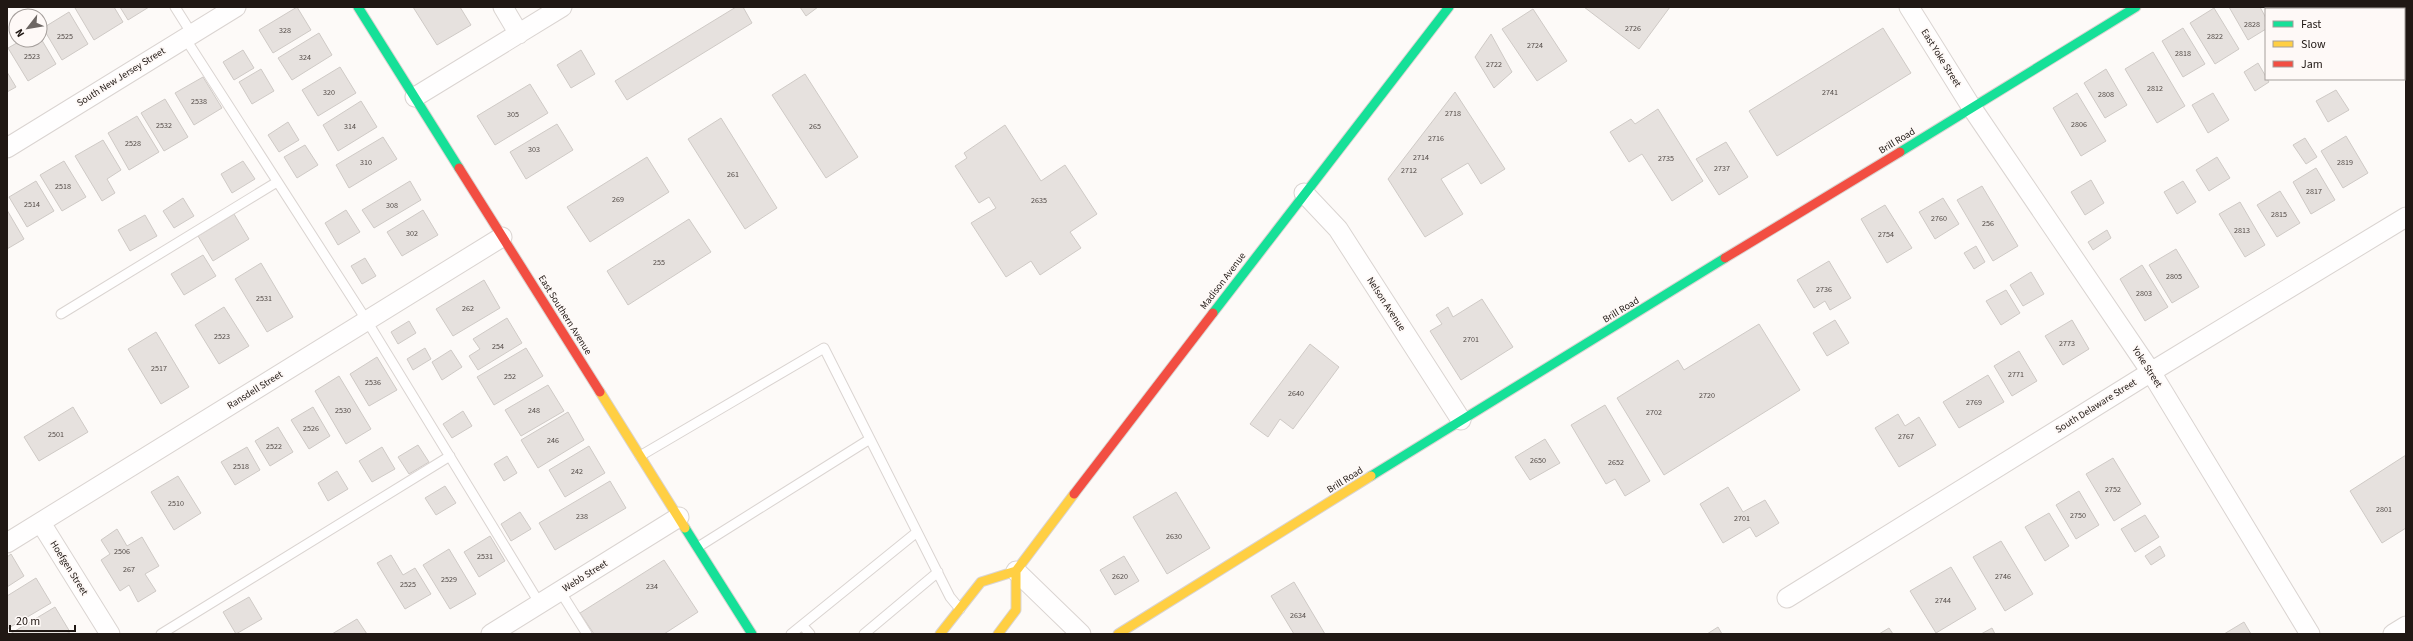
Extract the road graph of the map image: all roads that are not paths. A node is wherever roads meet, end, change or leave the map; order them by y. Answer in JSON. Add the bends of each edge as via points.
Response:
{"nodes":[{"id":1,"x":175,"y":7,"type":"edge"},
{"id":2,"x":236,"y":7,"type":"edge"},
{"id":3,"x":358,"y":7,"type":"edge"},
{"id":4,"x":502,"y":7,"type":"edge"},
{"id":5,"x":562,"y":7,"type":"edge"},
{"id":6,"x":1449,"y":7,"type":"edge"},
{"id":7,"x":1910,"y":7,"type":"edge"},
{"id":8,"x":2136,"y":7,"type":"edge"},
{"id":9,"x":519,"y":34,"type":"junction"},
{"id":10,"x":188,"y":36,"type":"junction"},
{"id":11,"x":415,"y":97,"type":"junction"},
{"id":12,"x":1972,"y":108,"type":"junction"},
{"id":13,"x":7,"y":148,"type":"edge"},
{"id":14,"x":277,"y":182,"type":"junction"},
{"id":15,"x":1304,"y":193,"type":"junction"},
{"id":16,"x":2406,"y":217,"type":"edge"},
{"id":17,"x":502,"y":237,"type":"junction"},
{"id":18,"x":61,"y":314,"type":"dead end"},
{"id":19,"x":367,"y":321,"type":"junction"},
{"id":20,"x":2151,"y":372,"type":"junction"},
{"id":21,"x":1461,"y":420,"type":"junction"},
{"id":22,"x":870,"y":439,"type":"junction"},
{"id":23,"x":450,"y":456,"type":"junction"},
{"id":24,"x":640,"y":456,"type":"junction"},
{"id":25,"x":679,"y":517,"type":"junction"},
{"id":26,"x":40,"y":523,"type":"junction"},
{"id":27,"x":918,"y":532,"type":"junction"},
{"id":28,"x":7,"y":544,"type":"edge"},
{"id":29,"x":698,"y":547,"type":"junction"},
{"id":30,"x":1016,"y":571,"type":"junction"},
{"id":31,"x":938,"y":572,"type":"junction"},
{"id":32,"x":560,"y":591,"type":"junction"},
{"id":33,"x":1787,"y":598,"type":"dead end"},
{"id":34,"x":540,"y":604,"type":"junction"},
{"id":35,"x":960,"y":608,"type":"junction"},
{"id":36,"x":802,"y":625,"type":"junction"},
{"id":37,"x":2406,"y":626,"type":"edge"},
{"id":38,"x":110,"y":634,"type":"edge"},
{"id":39,"x":161,"y":634,"type":"edge"},
{"id":40,"x":491,"y":634,"type":"edge"},
{"id":41,"x":587,"y":634,"type":"edge"},
{"id":42,"x":752,"y":634,"type":"edge"},
{"id":43,"x":791,"y":634,"type":"edge"},
{"id":44,"x":810,"y":634,"type":"edge"},
{"id":45,"x":864,"y":634,"type":"edge"},
{"id":46,"x":940,"y":634,"type":"edge"},
{"id":47,"x":998,"y":634,"type":"edge"},
{"id":48,"x":1081,"y":634,"type":"edge"},
{"id":49,"x":1118,"y":634,"type":"edge"},
{"id":50,"x":2310,"y":634,"type":"edge"},
{"id":51,"x":2393,"y":634,"type":"edge"}],
"edges":[{"from":1,"to":10,"type":"lane"},
{"from":2,"to":10,"type":"street","name":"South New Jersey Street"},
{"from":3,"to":11,"type":"street","name":"East Southern Avenue"},
{"from":4,"to":9,"type":"street"},
{"from":5,"to":9,"type":"street"},
{"from":6,"to":15,"type":"street","name":"Madison Avenue"},
{"from":7,"to":12,"type":"street","name":"East Yoke Street"},
{"from":8,"to":12,"type":"street","name":"Brill Road"},
{"from":9,"to":11,"type":"street"},
{"from":10,"to":13,"type":"street","name":"South New Jersey Street"},
{"from":10,"to":14,"type":"lane"},
{"from":11,"to":17,"type":"street","name":"East Southern Avenue"},
{"from":12,"to":20,"type":"street","name":"Yoke Street"},
{"from":12,"to":21,"type":"street","name":"Brill Road"},
{"from":14,"to":18,"type":"lane"},
{"from":14,"to":19,"type":"lane"},
{"from":15,"to":21,"type":"street","name":"Nelson Avenue","via":[[1338,230]]},
{"from":15,"to":30,"type":"street","name":"Madison Avenue"},
{"from":16,"to":20,"type":"street","name":"South Delaware Street"},
{"from":17,"to":19,"type":"street","name":"Ransdell Street"},
{"from":17,"to":24,"type":"street","name":"East Southern Avenue"},
{"from":19,"to":23,"type":"lane"},
{"from":19,"to":26,"type":"street","name":"Ransdell Street"},
{"from":20,"to":33,"type":"street","name":"South Delaware Street"},
{"from":20,"to":50,"type":"street","name":"Yoke Street"},
{"from":21,"to":49,"type":"street","name":"Brill Road"},
{"from":22,"to":24,"type":"lane","via":[[824,348]]},
{"from":22,"to":27,"type":"lane"},
{"from":22,"to":29,"type":"lane"},
{"from":23,"to":34,"type":"lane"},
{"from":23,"to":39,"type":"lane"},
{"from":24,"to":25,"type":"street","name":"East Southern Avenue"},
{"from":25,"to":29,"type":"street","name":"East Southern Avenue"},
{"from":25,"to":32,"type":"street","name":"Webb Street"},
{"from":26,"to":28,"type":"street","name":"Ransdell Street"},
{"from":26,"to":38,"type":"street","name":"Hoefgen Street"},
{"from":27,"to":31,"type":"lane"},
{"from":27,"to":36,"type":"lane"},
{"from":29,"to":42,"type":"street","name":"East Southern Avenue"},
{"from":30,"to":35,"type":"street","via":[[981,582]]},
{"from":30,"to":47,"type":"street","via":[[1016,610]]},
{"from":30,"to":48,"type":"street"},
{"from":31,"to":35,"type":"lane","via":[[950,597]]},
{"from":31,"to":45,"type":"lane"},
{"from":32,"to":34,"type":"street","name":"Webb Street"},
{"from":32,"to":41,"type":"lane"},
{"from":34,"to":40,"type":"street","name":"Webb Street"},
{"from":35,"to":46,"type":"street"},
{"from":36,"to":43,"type":"lane"},
{"from":36,"to":44,"type":"lane"},
{"from":37,"to":51,"type":"street"}]}
